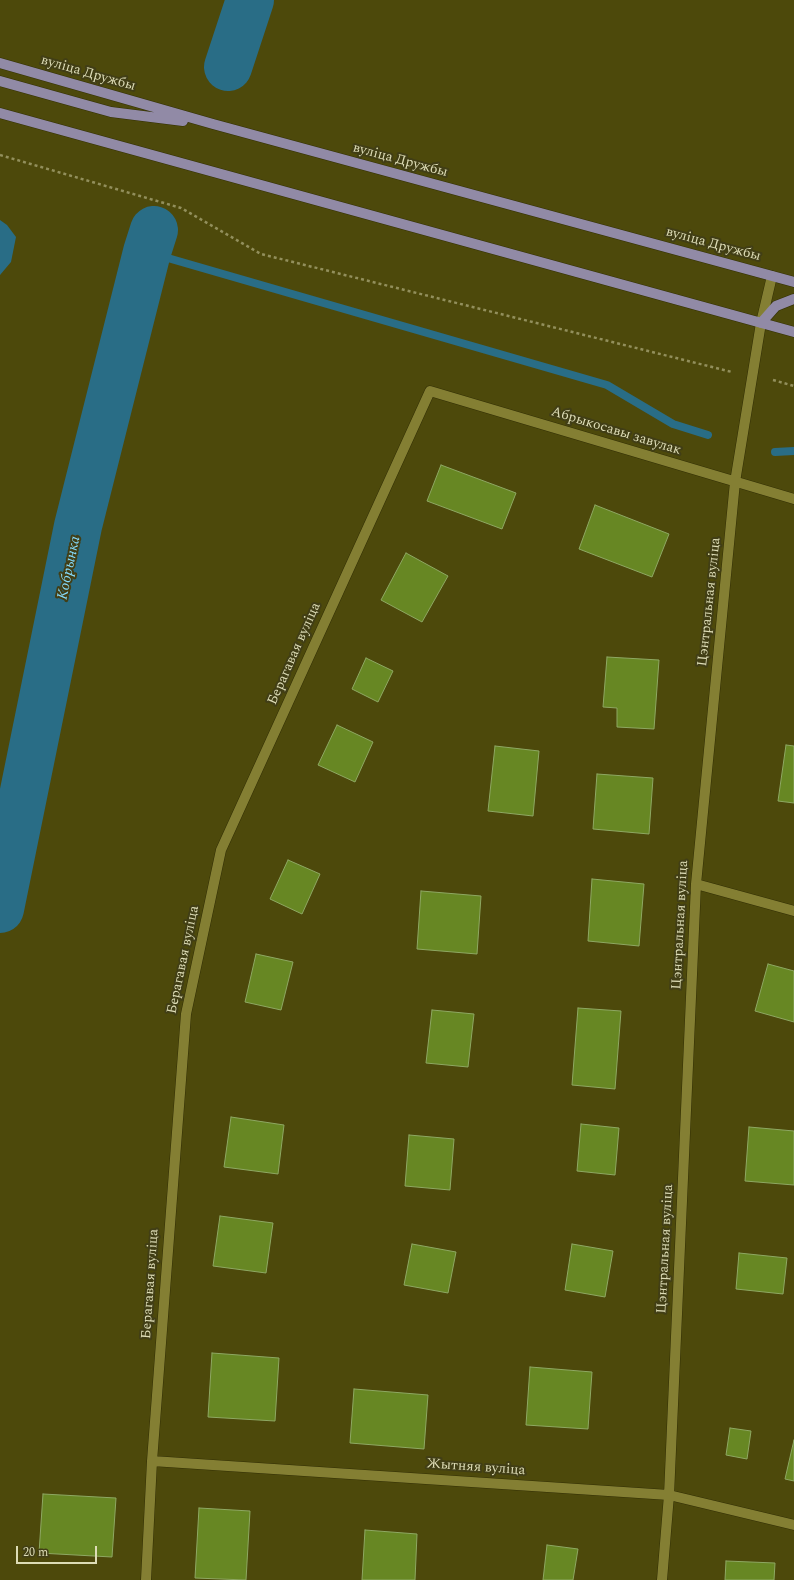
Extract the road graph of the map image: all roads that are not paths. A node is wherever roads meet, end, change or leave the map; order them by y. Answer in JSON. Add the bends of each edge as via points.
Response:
{"nodes":[{"id":1,"x":0,"y":63,"type":"edge"},
{"id":2,"x":0,"y":81,"type":"edge"},
{"id":3,"x":0,"y":113,"type":"edge"},
{"id":4,"x":213,"y":124,"type":"junction"},
{"id":5,"x":772,"y":276,"type":"junction"},
{"id":6,"x":794,"y":282,"type":"edge"},
{"id":7,"x":794,"y":299,"type":"edge"},
{"id":8,"x":761,"y":323,"type":"junction"},
{"id":9,"x":794,"y":332,"type":"edge"},
{"id":10,"x":430,"y":391,"type":"joint"},
{"id":11,"x":735,"y":482,"type":"junction"},
{"id":12,"x":794,"y":499,"type":"edge"},
{"id":13,"x":696,"y":884,"type":"junction"},
{"id":14,"x":794,"y":911,"type":"edge"},
{"id":15,"x":152,"y":1460,"type":"junction"},
{"id":16,"x":669,"y":1495,"type":"junction"},
{"id":17,"x":794,"y":1525,"type":"edge"},
{"id":18,"x":146,"y":1580,"type":"edge"},
{"id":19,"x":662,"y":1580,"type":"edge"}],
"edges":[{"from":1,"to":4,"type":"main road","name":"вуліца Дружбы"},
{"from":2,"to":4,"type":"main road","via":[[111,112]]},
{"from":3,"to":8,"type":"main road"},
{"from":4,"to":5,"type":"main road","name":"вуліца Дружбы"},
{"from":5,"to":6,"type":"main road","name":"вуліца Дружбы"},
{"from":5,"to":8,"type":"street","name":"Цэнтральная вуліца"},
{"from":7,"to":8,"type":"main road","via":[[776,306]]},
{"from":8,"to":9,"type":"main road"},
{"from":8,"to":11,"type":"street","name":"Цэнтральная вуліца"},
{"from":10,"to":11,"type":"street","name":"Абрыкосавы завулак"},
{"from":10,"to":15,"type":"street","name":"Берагавая вуліца","via":[[221,850],[186,1014]]},
{"from":11,"to":12,"type":"street","name":"Абрыкосавы завулак"},
{"from":11,"to":13,"type":"street","name":"Цэнтральная вуліца"},
{"from":13,"to":14,"type":"street"},
{"from":13,"to":16,"type":"street","name":"Цэнтральная вуліца"},
{"from":15,"to":16,"type":"street","name":"Жытняя вуліца"},
{"from":15,"to":18,"type":"street","name":"Берагавая вуліца"},
{"from":16,"to":17,"type":"street","name":"Жытняя вуліца"},
{"from":16,"to":19,"type":"street","name":"Цэнтральная вуліца"}]}
